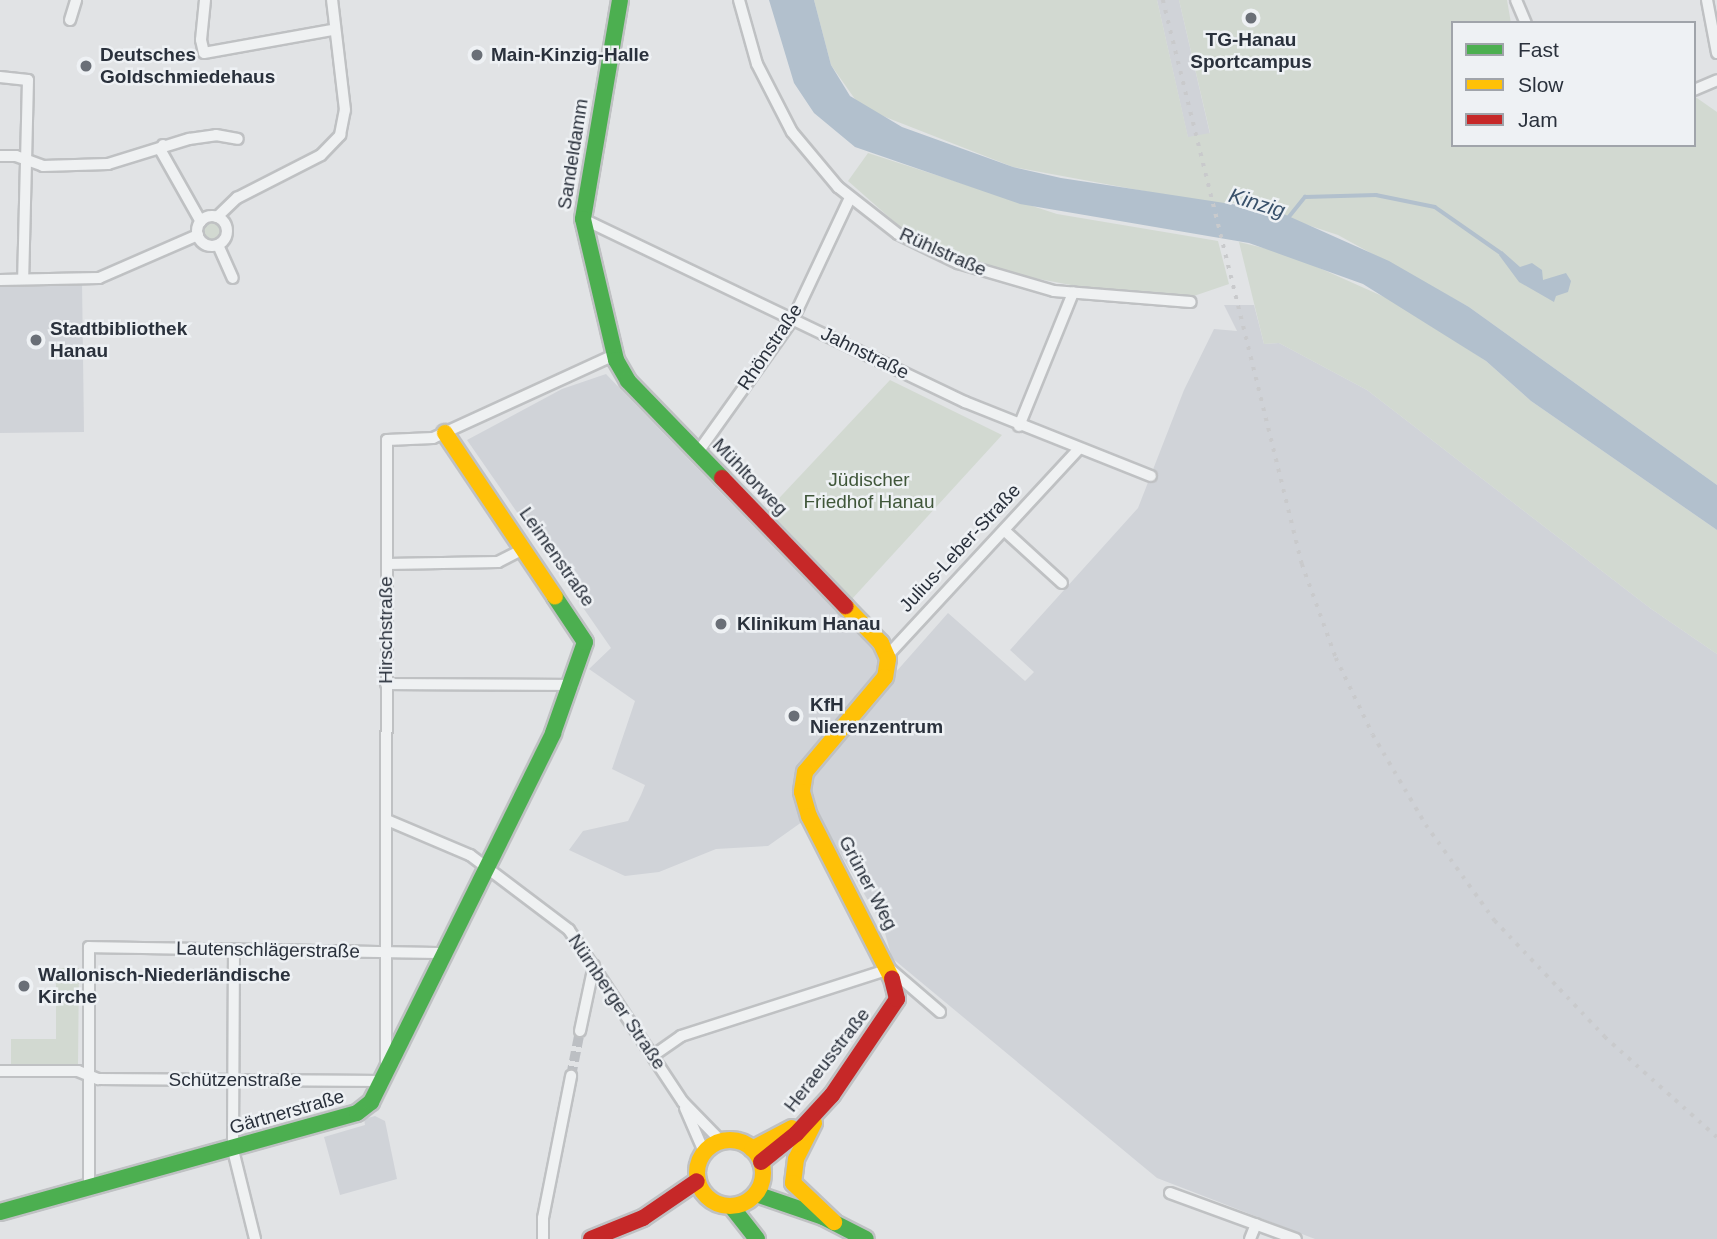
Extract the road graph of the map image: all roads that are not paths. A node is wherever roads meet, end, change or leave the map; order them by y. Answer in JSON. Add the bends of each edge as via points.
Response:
{"nodes":[{"id":1,"x":76,"y":0,"type":"edge"},
{"id":2,"x":205,"y":0,"type":"edge"},
{"id":3,"x":332,"y":0,"type":"edge"},
{"id":4,"x":620,"y":0,"type":"edge"},
{"id":5,"x":738,"y":0,"type":"edge"},
{"id":6,"x":1516,"y":0,"type":"edge"},
{"id":7,"x":1707,"y":0,"type":"edge"},
{"id":8,"x":70,"y":20,"type":"dead end"},
{"id":9,"x":1525,"y":21,"type":"edge"},
{"id":10,"x":332,"y":30,"type":"junction"},
{"id":11,"x":1717,"y":53,"type":"edge"},
{"id":12,"x":0,"y":77,"type":"edge"},
{"id":13,"x":1717,"y":80,"type":"edge"},
{"id":14,"x":1696,"y":89,"type":"edge"},
{"id":15,"x":238,"y":139,"type":"dead end"},
{"id":16,"x":162,"y":146,"type":"junction"},
{"id":17,"x":0,"y":156,"type":"edge"},
{"id":18,"x":25,"y":161,"type":"junction"},
{"id":19,"x":850,"y":198,"type":"junction"},
{"id":20,"x":217,"y":217,"type":"junction"},
{"id":21,"x":583,"y":219,"type":"junction"},
{"id":22,"x":201,"y":222,"type":"junction"},
{"id":23,"x":198,"y":235,"type":"junction"},
{"id":24,"x":218,"y":245,"type":"junction"},
{"id":25,"x":233,"y":278,"type":"dead end"},
{"id":26,"x":23,"y":279,"type":"junction"},
{"id":27,"x":0,"y":280,"type":"edge"},
{"id":28,"x":1073,"y":293,"type":"junction"},
{"id":29,"x":1191,"y":302,"type":"dead end"},
{"id":30,"x":793,"y":319,"type":"junction"},
{"id":31,"x":614,"y":355,"type":"junction"},
{"id":32,"x":1019,"y":426,"type":"junction"},
{"id":33,"x":445,"y":433,"type":"junction"},
{"id":34,"x":1079,"y":449,"type":"junction"},
{"id":35,"x":698,"y":452,"type":"junction"},
{"id":36,"x":1151,"y":475,"type":"dead end"},
{"id":37,"x":1005,"y":531,"type":"junction"},
{"id":38,"x":525,"y":548,"type":"junction"},
{"id":39,"x":387,"y":564,"type":"junction"},
{"id":40,"x":1062,"y":583,"type":"dead end"},
{"id":41,"x":887,"y":656,"type":"junction"},
{"id":42,"x":386,"y":684,"type":"junction"},
{"id":43,"x":573,"y":685,"type":"junction"},
{"id":44,"x":809,"y":817,"type":"joint"},
{"id":45,"x":387,"y":820,"type":"junction"},
{"id":46,"x":489,"y":868,"type":"junction"},
{"id":47,"x":234,"y":950,"type":"junction"},
{"id":48,"x":387,"y":952,"type":"junction"},
{"id":49,"x":447,"y":953,"type":"junction"},
{"id":50,"x":594,"y":965,"type":"junction"},
{"id":51,"x":890,"y":969,"type":"junction"},
{"id":52,"x":892,"y":1010,"type":"joint"},
{"id":53,"x":940,"y":1012,"type":"dead end"},
{"id":54,"x":580,"y":1031,"type":"tunnel mouth"},
{"id":55,"x":654,"y":1055,"type":"junction"},
{"id":56,"x":0,"y":1071,"type":"edge"},
{"id":57,"x":88,"y":1076,"type":"junction"},
{"id":58,"x":571,"y":1076,"type":"tunnel mouth"},
{"id":59,"x":384,"y":1077,"type":"junction"},
{"id":60,"x":233,"y":1079,"type":"junction"},
{"id":61,"x":683,"y":1102,"type":"junction"},
{"id":62,"x":825,"y":1102,"type":"junction"},
{"id":63,"x":721,"y":1141,"type":"junction"},
{"id":64,"x":233,"y":1150,"type":"junction"},
{"id":65,"x":704,"y":1152,"type":"junction"},
{"id":66,"x":759,"y":1161,"type":"junction"},
{"id":67,"x":697,"y":1181,"type":"junction"},
{"id":68,"x":89,"y":1186,"type":"junction"},
{"id":69,"x":1170,"y":1193,"type":"dead end"},
{"id":70,"x":706,"y":1196,"type":"junction"},
{"id":71,"x":745,"y":1201,"type":"junction"},
{"id":72,"x":0,"y":1212,"type":"edge"},
{"id":73,"x":643,"y":1218,"type":"junction"},
{"id":74,"x":828,"y":1219,"type":"junction"},
{"id":75,"x":1255,"y":1224,"type":"junction"},
{"id":76,"x":255,"y":1239,"type":"edge"},
{"id":77,"x":543,"y":1239,"type":"edge"},
{"id":78,"x":591,"y":1239,"type":"edge"},
{"id":79,"x":759,"y":1239,"type":"edge"},
{"id":80,"x":866,"y":1239,"type":"edge"},
{"id":81,"x":1250,"y":1239,"type":"edge"},
{"id":82,"x":1296,"y":1239,"type":"edge"}],
"edges":[{"from":1,"to":8,"type":"street"},
{"from":2,"to":10,"type":"street","via":[[204,53]]},
{"from":3,"to":10,"type":"street"},
{"from":4,"to":21,"type":"street","name":"Sandeldamm"},
{"from":5,"to":19,"type":"street","name":"Rühlstraße","via":[[757,64],[783,118],[810,157]]},
{"from":6,"to":9,"type":"street"},
{"from":7,"to":11,"type":"street"},
{"from":10,"to":20,"type":"street","via":[[344,99],[340,135],[321,155],[237,198]]},
{"from":12,"to":18,"type":"street","via":[[28,80]]},
{"from":13,"to":14,"type":"street"},
{"from":15,"to":16,"type":"street","via":[[216,135]]},
{"from":16,"to":18,"type":"street","via":[[108,164],[43,166]]},
{"from":16,"to":22,"type":"street"},
{"from":17,"to":18,"type":"street"},
{"from":18,"to":26,"type":"street"},
{"from":19,"to":28,"type":"street","name":"Rühlstraße","via":[[898,234],[931,251],[993,275]]},
{"from":19,"to":30,"type":"street","name":"Rhönstraße"},
{"from":20,"to":22,"type":"street"},
{"from":20,"to":24,"type":"street","via":[[227,231]]},
{"from":21,"to":30,"type":"street","name":"Jahnstraße"},
{"from":21,"to":31,"type":"street","name":"Sandeldamm"},
{"from":22,"to":23,"type":"street"},
{"from":23,"to":24,"type":"street","via":[[208,246]]},
{"from":23,"to":26,"type":"street","via":[[99,278]]},
{"from":24,"to":25,"type":"street"},
{"from":26,"to":27,"type":"street"},
{"from":28,"to":29,"type":"street","name":"Rühlstraße"},
{"from":28,"to":32,"type":"street"},
{"from":30,"to":32,"type":"street","name":"Jahnstraße"},
{"from":30,"to":35,"type":"street","name":"Rhönstraße"},
{"from":31,"to":33,"type":"street","via":[[529,390]]},
{"from":31,"to":35,"type":"street","name":"Mühltorweg","via":[[628,381]]},
{"from":32,"to":34,"type":"street","name":"Jahnstraße"},
{"from":33,"to":38,"type":"street","name":"Leimenstraße"},
{"from":33,"to":39,"type":"street","name":"Hirschstraße","via":[[387,440]]},
{"from":34,"to":36,"type":"street","name":"Jahnstraße"},
{"from":34,"to":37,"type":"street","name":"Julius-Leber-Straße"},
{"from":35,"to":41,"type":"street","name":"Mühltorweg","via":[[881,643]]},
{"from":37,"to":40,"type":"street"},
{"from":37,"to":41,"type":"street","name":"Julius-Leber-Straße"},
{"from":38,"to":39,"type":"street","via":[[498,562]]},
{"from":38,"to":43,"type":"street","name":"Leimenstraße","via":[[584,635]]},
{"from":39,"to":42,"type":"street","name":"Hirschstraße"},
{"from":41,"to":44,"type":"street","name":"Julius-Leber-Straße","via":[[885,677],[805,772],[802,792]]},
{"from":42,"to":43,"type":"street"},
{"from":42,"to":45,"type":"street","name":"Hirschstraße"},
{"from":43,"to":46,"type":"street","name":"Leimenstraße"},
{"from":44,"to":51,"type":"street","name":"Grüner Weg"},
{"from":45,"to":46,"type":"street","name":"Nürnberger Straße","via":[[457,849]]},
{"from":45,"to":48,"type":"street","name":"Hirschstraße"},
{"from":46,"to":49,"type":"street","name":"Gärtnerstraße"},
{"from":46,"to":50,"type":"street","name":"Nürnberger Straße","via":[[569,930]]},
{"from":47,"to":48,"type":"street","name":"Lautenschlägerstraße"},
{"from":47,"to":57,"type":"street","name":"Lautenschlägerstraße","via":[[89,947]]},
{"from":47,"to":60,"type":"street"},
{"from":48,"to":49,"type":"street","name":"Lautenschlägerstraße"},
{"from":48,"to":59,"type":"street","name":"Hirschstraße"},
{"from":49,"to":59,"type":"street","name":"Gärtnerstraße"},
{"from":50,"to":54,"type":"street"},
{"from":50,"to":55,"type":"street","name":"Nürnberger Straße"},
{"from":51,"to":52,"type":"street","name":"Grüner Weg","via":[[898,994]]},
{"from":51,"to":53,"type":"street","name":"Grüner Weg"},
{"from":51,"to":55,"type":"street","via":[[681,1036]]},
{"from":52,"to":62,"type":"street","name":"Heraeusstraße"},
{"from":55,"to":61,"type":"street","name":"Nürnberger Straße"},
{"from":56,"to":57,"type":"street","name":"Schützenstraße","via":[[78,1071]]},
{"from":57,"to":60,"type":"street","name":"Schützenstraße"},
{"from":57,"to":68,"type":"street"},
{"from":58,"to":77,"type":"street"},
{"from":59,"to":60,"type":"street","name":"Schützenstraße"},
{"from":59,"to":64,"type":"street","name":"Gärtnerstraße","via":[[371,1102],[358,1113]]},
{"from":60,"to":64,"type":"street"},
{"from":61,"to":63,"type":"street","name":"Nürnberger Straße"},
{"from":61,"to":65,"type":"street"},
{"from":62,"to":66,"type":"street","name":"Heraeusstraße"},
{"from":62,"to":74,"type":"street","via":[[792,1173],[797,1190]]},
{"from":63,"to":65,"type":"street"},
{"from":63,"to":66,"type":"street","via":[[735,1140]]},
{"from":64,"to":68,"type":"street","name":"Gärtnerstraße"},
{"from":64,"to":76,"type":"street"},
{"from":65,"to":67,"type":"street","via":[[697,1166]]},
{"from":66,"to":71,"type":"street"},
{"from":66,"to":74,"type":"street","via":[[771,1184]]},
{"from":67,"to":70,"type":"street"},
{"from":67,"to":73,"type":"street"},
{"from":68,"to":72,"type":"street","name":"Gärtnerstraße"},
{"from":69,"to":75,"type":"street"},
{"from":70,"to":71,"type":"street"},
{"from":70,"to":73,"type":"street"},
{"from":71,"to":74,"type":"street"},
{"from":71,"to":79,"type":"street"},
{"from":73,"to":78,"type":"street"},
{"from":74,"to":80,"type":"street"},
{"from":75,"to":81,"type":"street"},
{"from":75,"to":82,"type":"street"}]}
